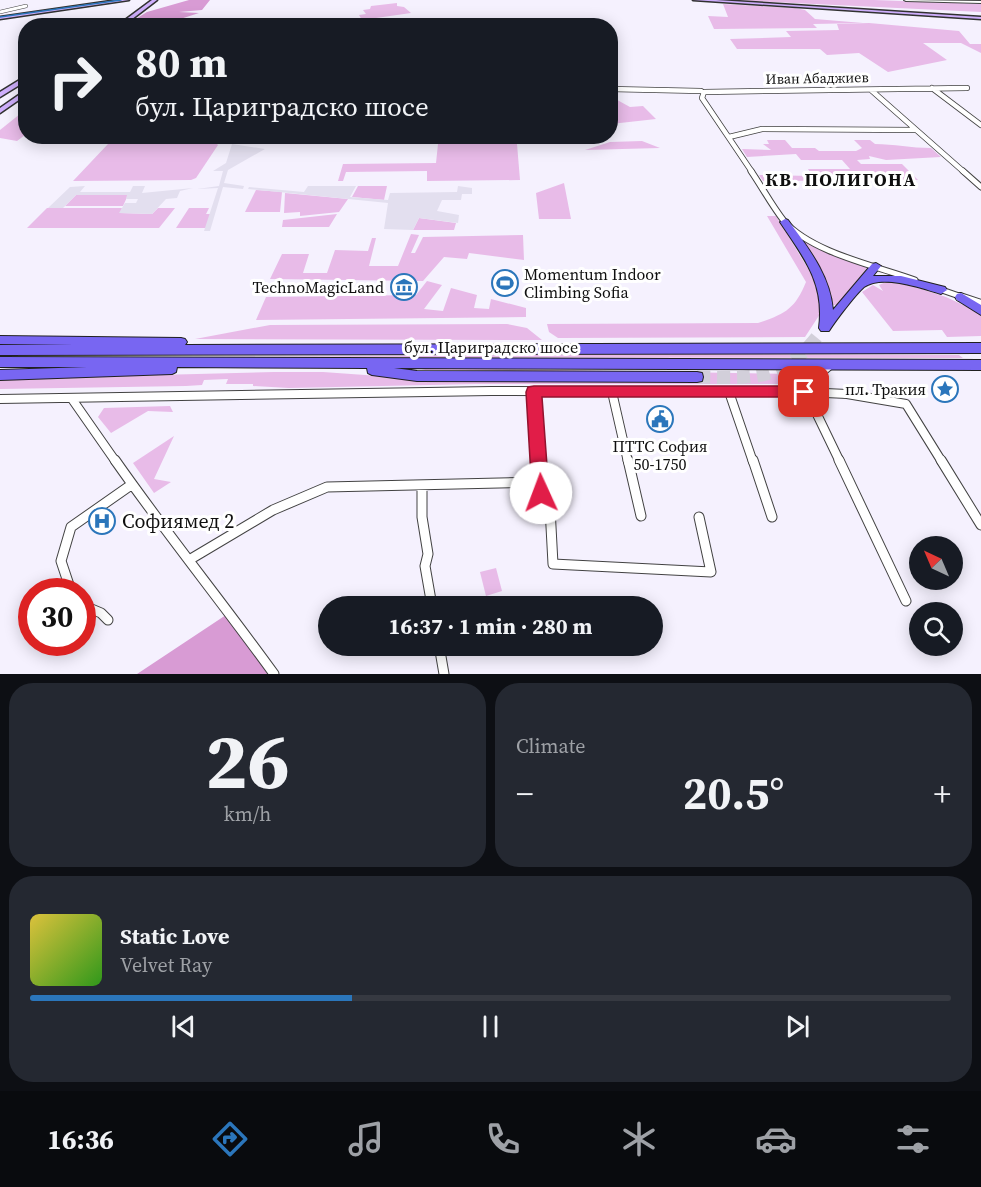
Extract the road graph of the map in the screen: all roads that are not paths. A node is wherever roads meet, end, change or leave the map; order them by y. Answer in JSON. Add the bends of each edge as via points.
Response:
{"nodes":[{"id":1,"x":110,"y":0,"type":"edge"},
{"id":2,"x":127,"y":0,"type":"edge"},
{"id":3,"x":695,"y":0,"type":"edge"},
{"id":4,"x":906,"y":0,"type":"edge"},
{"id":5,"x":152,"y":1,"type":"edge"},
{"id":6,"x":723,"y":1,"type":"edge"},
{"id":7,"x":981,"y":2,"type":"edge"},
{"id":8,"x":762,"y":4,"type":"junction"},
{"id":9,"x":26,"y":6,"type":"dead end"},
{"id":10,"x":981,"y":13,"type":"edge"},
{"id":11,"x":0,"y":15,"type":"edge"},
{"id":12,"x":130,"y":18,"type":"edge"},
{"id":13,"x":981,"y":18,"type":"edge"},
{"id":14,"x":18,"y":83,"type":"edge"},
{"id":15,"x":932,"y":88,"type":"junction"},
{"id":16,"x":967,"y":88,"type":"dead end"},
{"id":17,"x":618,"y":89,"type":"edge"},
{"id":18,"x":871,"y":90,"type":"junction"},
{"id":19,"x":18,"y":92,"type":"edge"},
{"id":20,"x":702,"y":93,"type":"junction"},
{"id":21,"x":0,"y":95,"type":"edge"},
{"id":22,"x":18,"y":98,"type":"edge"},
{"id":23,"x":0,"y":111,"type":"edge"},
{"id":24,"x":981,"y":125,"type":"edge"},
{"id":25,"x":916,"y":130,"type":"junction"},
{"id":26,"x":729,"y":138,"type":"junction"},
{"id":27,"x":981,"y":187,"type":"edge"},
{"id":28,"x":785,"y":222,"type":"junction"},
{"id":29,"x":876,"y":266,"type":"junction"},
{"id":30,"x":861,"y":285,"type":"junction"},
{"id":31,"x":941,"y":290,"type":"junction"},
{"id":32,"x":961,"y":297,"type":"junction"},
{"id":33,"x":981,"y":304,"type":"edge"},
{"id":34,"x":981,"y":311,"type":"edge"},
{"id":35,"x":0,"y":340,"type":"edge"},
{"id":36,"x":981,"y":342,"type":"edge"},
{"id":37,"x":981,"y":348,"type":"edge"},
{"id":38,"x":954,"y":349,"type":"junction"},
{"id":39,"x":0,"y":350,"type":"edge"},
{"id":40,"x":248,"y":350,"type":"junction"},
{"id":41,"x":0,"y":362,"type":"edge"},
{"id":42,"x":233,"y":363,"type":"junction"},
{"id":43,"x":323,"y":363,"type":"junction"},
{"id":44,"x":830,"y":365,"type":"junction"},
{"id":45,"x":981,"y":365,"type":"edge"},
{"id":46,"x":0,"y":375,"type":"edge"},
{"id":47,"x":697,"y":377,"type":"tunnel mouth"},
{"id":48,"x":534,"y":392,"type":"junction"},
{"id":49,"x":612,"y":392,"type":"junction"},
{"id":50,"x":729,"y":392,"type":"junction"},
{"id":51,"x":804,"y":392,"type":"junction"},
{"id":52,"x":0,"y":399,"type":"edge"},
{"id":53,"x":72,"y":399,"type":"junction"},
{"id":54,"x":540,"y":482,"type":"junction"},
{"id":55,"x":131,"y":485,"type":"junction"},
{"id":56,"x":423,"y":485,"type":"junction"},
{"id":57,"x":641,"y":516,"type":"dead end"},
{"id":58,"x":699,"y":517,"type":"dead end"},
{"id":59,"x":772,"y":517,"type":"dead end"},
{"id":60,"x":981,"y":525,"type":"edge"},
{"id":61,"x":189,"y":560,"type":"junction"},
{"id":62,"x":67,"y":578,"type":"edge"},
{"id":63,"x":430,"y":596,"type":"edge"},
{"id":64,"x":906,"y":601,"type":"dead end"},
{"id":65,"x":96,"y":611,"type":"edge"},
{"id":66,"x":108,"y":620,"type":"dead end"},
{"id":67,"x":441,"y":656,"type":"edge"},
{"id":68,"x":274,"y":674,"type":"edge"},
{"id":69,"x":444,"y":674,"type":"edge"}],
"edges":[{"from":1,"to":11,"type":"main road"},
{"from":2,"to":11,"type":"main road"},
{"from":3,"to":6,"type":"main road"},
{"from":4,"to":7,"type":"street"},
{"from":5,"to":12,"type":"main road"},
{"from":6,"to":8,"type":"main road"},
{"from":8,"to":10,"type":"main road"},
{"from":8,"to":13,"type":"main road"},
{"from":9,"to":11,"type":"street"},
{"from":14,"to":21,"type":"main road"},
{"from":15,"to":16,"type":"street","name":"Иван Абаджиев"},
{"from":15,"to":18,"type":"street","name":"Иван Абаджиев"},
{"from":15,"to":24,"type":"street"},
{"from":17,"to":20,"type":"street","name":"Иван Абаджиев"},
{"from":18,"to":20,"type":"street","name":"Иван Абаджиев"},
{"from":18,"to":25,"type":"street"},
{"from":19,"to":21,"type":"main road"},
{"from":20,"to":26,"type":"street"},
{"from":22,"to":23,"type":"main road"},
{"from":25,"to":26,"type":"street","via":[[762,129]]},
{"from":25,"to":27,"type":"street"},
{"from":26,"to":28,"type":"street"},
{"from":28,"to":29,"type":"street","via":[[813,241]]},
{"from":28,"to":30,"type":"highway","via":[[825,288],[828,313],[822,330]]},
{"from":29,"to":30,"type":"highway"},
{"from":29,"to":31,"type":"street"},
{"from":30,"to":31,"type":"highway","via":[[884,279]]},
{"from":31,"to":32,"type":"street"},
{"from":32,"to":33,"type":"street"},
{"from":32,"to":34,"type":"highway"},
{"from":35,"to":40,"type":"highway","via":[[154,341]]},
{"from":36,"to":38,"type":"highway"},
{"from":37,"to":38,"type":"highway","name":"бул. Цариградско шосе"},
{"from":38,"to":40,"type":"highway","name":"бул. Цариградско шосе"},
{"from":39,"to":40,"type":"highway","name":"бул. Цариградско шосе"},
{"from":41,"to":42,"type":"highway","name":"бул. Цариградско шосе"},
{"from":42,"to":43,"type":"highway","name":"бул. Цариградско шосе"},
{"from":42,"to":46,"type":"highway","via":[[159,371]]},
{"from":43,"to":44,"type":"highway","name":"бул. Цариградско шосе"},
{"from":43,"to":47,"type":"highway","via":[[417,376]]},
{"from":44,"to":45,"type":"highway","name":"бул. Цариградско шосе"},
{"from":44,"to":51,"type":"street","via":[[822,372],[798,374]]},
{"from":48,"to":49,"type":"street"},
{"from":48,"to":53,"type":"street"},
{"from":48,"to":54,"type":"street"},
{"from":49,"to":50,"type":"street"},
{"from":49,"to":57,"type":"street"},
{"from":50,"to":51,"type":"street"},
{"from":50,"to":59,"type":"street"},
{"from":51,"to":60,"type":"street","via":[[847,394],[906,404]]},
{"from":51,"to":64,"type":"street"},
{"from":52,"to":53,"type":"street"},
{"from":53,"to":55,"type":"street"},
{"from":54,"to":56,"type":"street"},
{"from":54,"to":58,"type":"street","via":[[541,493],[550,508],[553,564],[711,572]]},
{"from":55,"to":61,"type":"street"},
{"from":55,"to":62,"type":"street","via":[[71,527],[61,561]]},
{"from":56,"to":61,"type":"street","via":[[327,488],[308,493]]},
{"from":56,"to":63,"type":"street","via":[[422,517],[428,554],[425,566]]},
{"from":61,"to":68,"type":"street"},
{"from":65,"to":66,"type":"street"},
{"from":67,"to":69,"type":"street"}]}
